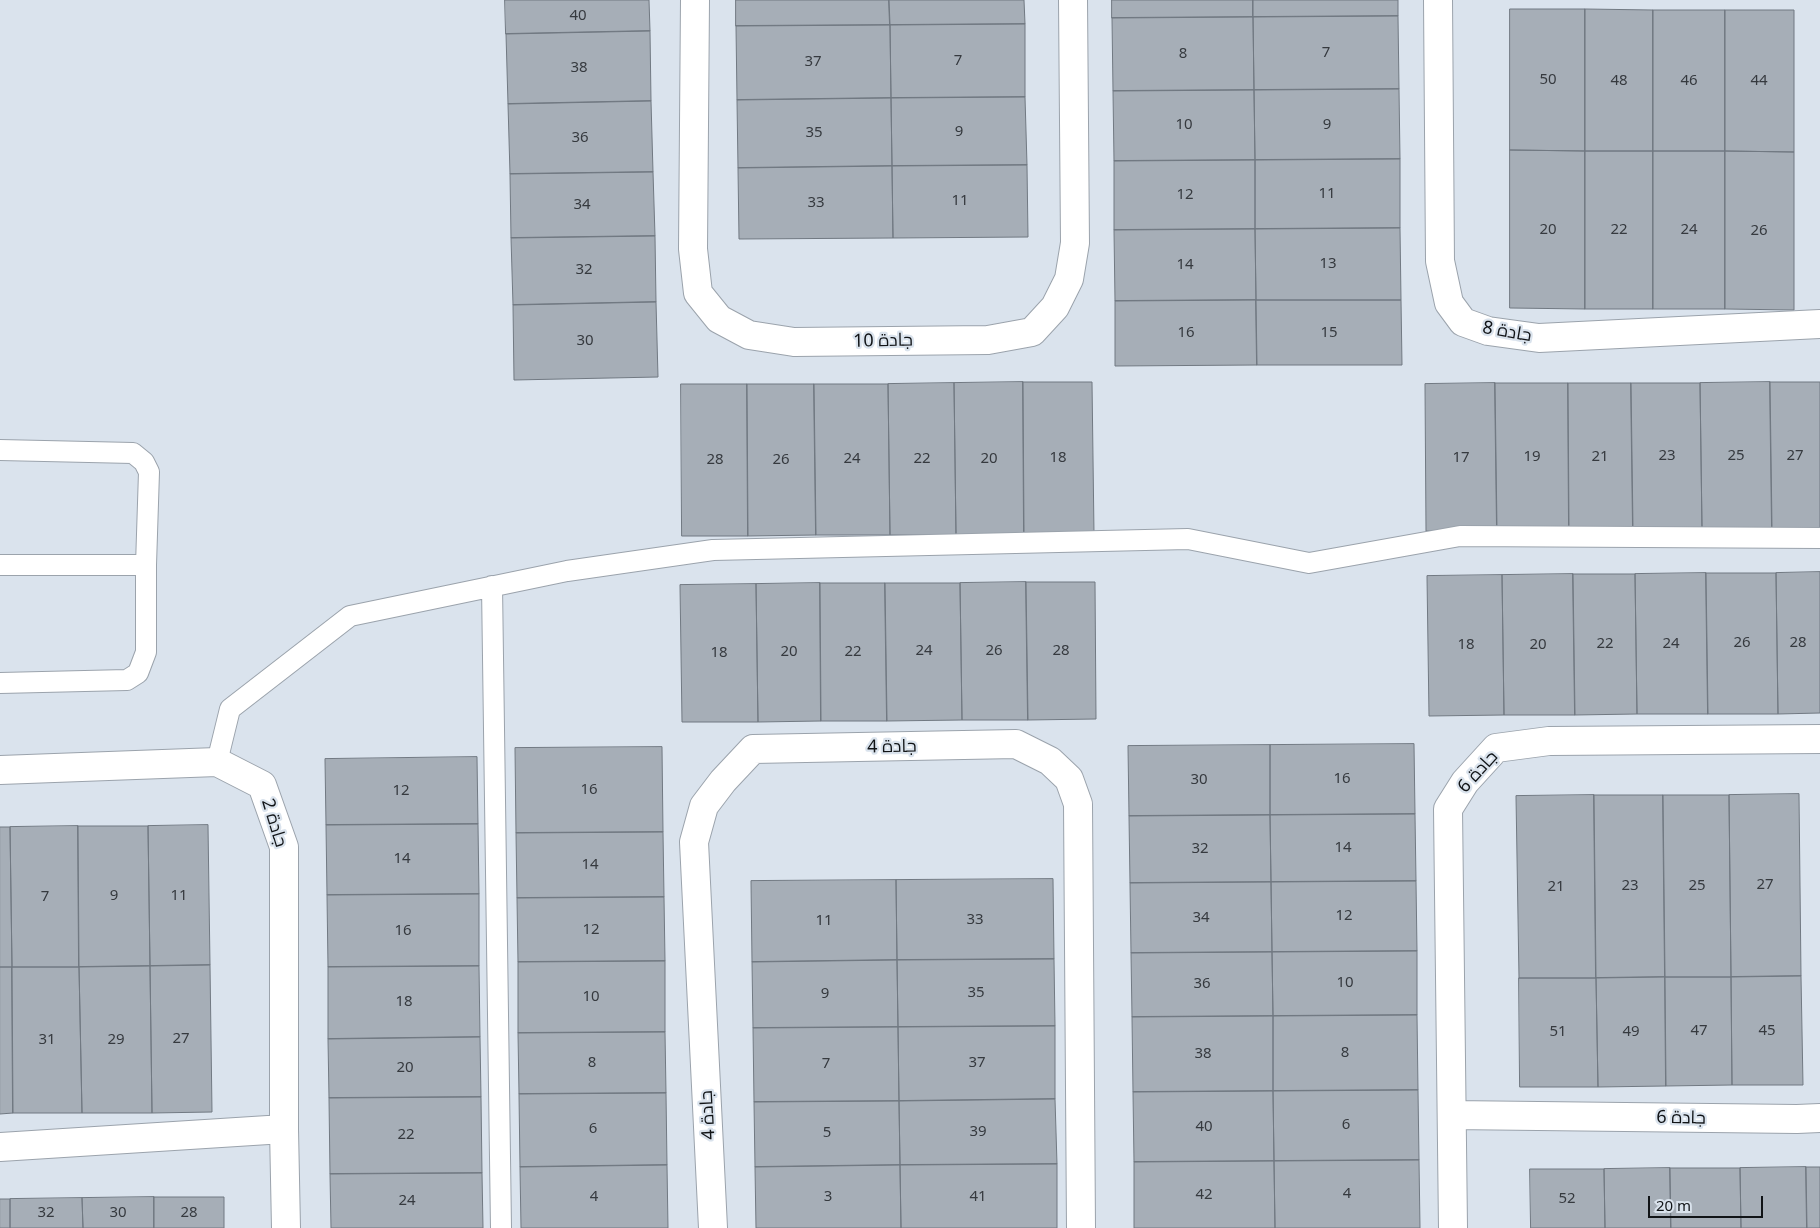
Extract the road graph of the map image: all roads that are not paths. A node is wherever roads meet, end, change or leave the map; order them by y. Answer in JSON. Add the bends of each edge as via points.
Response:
{"nodes":[{"id":1,"x":695,"y":0,"type":"edge"},
{"id":2,"x":1073,"y":0,"type":"edge"},
{"id":3,"x":1438,"y":0,"type":"edge"},
{"id":4,"x":1820,"y":324,"type":"edge"},
{"id":5,"x":0,"y":450,"type":"edge"},
{"id":6,"x":1820,"y":538,"type":"edge"},
{"id":7,"x":0,"y":565,"type":"edge"},
{"id":8,"x":146,"y":565,"type":"junction"},
{"id":9,"x":492,"y":586,"type":"junction"},
{"id":10,"x":0,"y":683,"type":"edge"},
{"id":11,"x":1820,"y":739,"type":"edge"},
{"id":12,"x":217,"y":762,"type":"junction"},
{"id":13,"x":0,"y":770,"type":"edge"},
{"id":14,"x":1452,"y":1115,"type":"junction"},
{"id":15,"x":1820,"y":1118,"type":"edge"},
{"id":16,"x":284,"y":1129,"type":"junction"},
{"id":17,"x":0,"y":1147,"type":"edge"},
{"id":18,"x":286,"y":1228,"type":"edge"},
{"id":19,"x":502,"y":1228,"type":"edge"},
{"id":20,"x":713,"y":1228,"type":"edge"},
{"id":21,"x":1081,"y":1228,"type":"edge"},
{"id":22,"x":1453,"y":1228,"type":"edge"}],
"edges":[{"from":1,"to":2,"type":"street","name":"جادة 10","via":[[693,249],[698,293],[719,318],[749,335],[794,342],[988,340],[1032,332],[1056,307],[1069,279],[1075,243]]},
{"from":3,"to":4,"type":"street","name":"جادة 8","via":[[1440,261],[1449,303],[1463,322],[1488,332],[1539,338]]},
{"from":5,"to":8,"type":"lane","via":[[133,453],[144,462],[149,472]]},
{"from":6,"to":9,"type":"lane","via":[[1460,536],[1309,563],[1188,539],[713,550],[567,571]]},
{"from":7,"to":8,"type":"lane"},
{"from":8,"to":10,"type":"lane","via":[[146,652],[138,673],[127,680]]},
{"from":9,"to":12,"type":"lane","via":[[350,616],[230,709]]},
{"from":9,"to":19,"type":"lane"},
{"from":11,"to":14,"type":"street","name":"جادة 6","via":[[1549,741],[1496,748],[1465,782],[1448,809]]},
{"from":12,"to":13,"type":"street","name":"جادة 2"},
{"from":12,"to":16,"type":"street","name":"جادة 2","via":[[262,785],[284,847]]},
{"from":14,"to":15,"type":"street","name":"جادة 6"},
{"from":14,"to":22,"type":"street","name":"جادة 6"},
{"from":16,"to":17,"type":"street"},
{"from":16,"to":18,"type":"street","name":"جادة 2"},
{"from":20,"to":21,"type":"street","name":"جادة 4","via":[[694,842],[704,806],[752,749],[1016,744],[1050,762],[1069,779],[1078,804]]}]}
